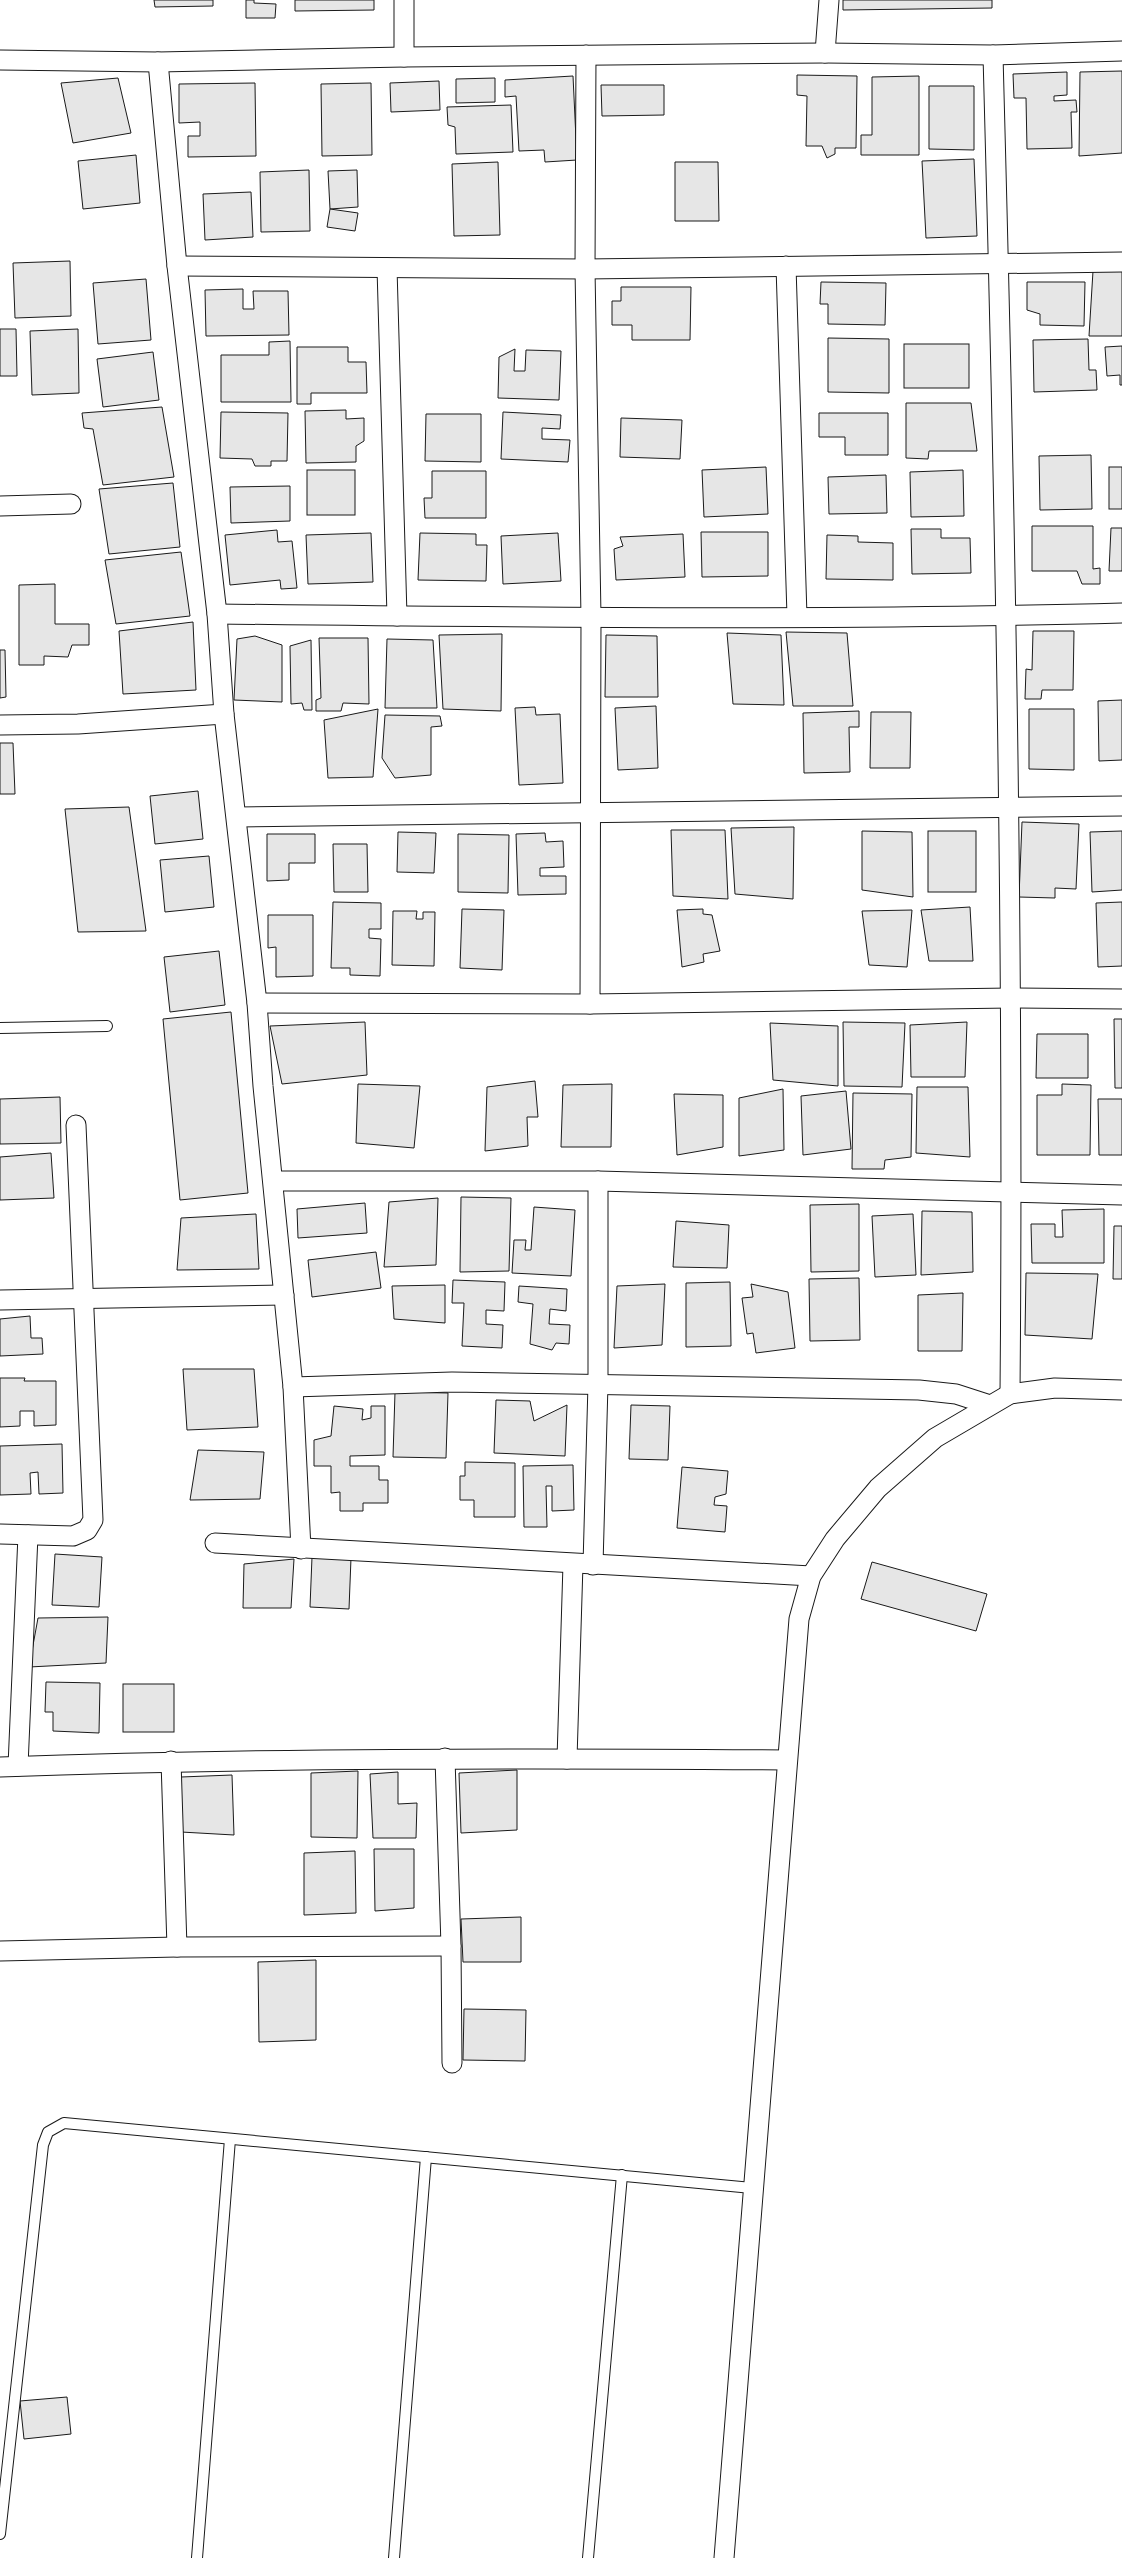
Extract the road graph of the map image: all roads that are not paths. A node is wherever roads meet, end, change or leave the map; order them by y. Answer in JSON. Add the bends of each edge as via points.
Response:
{"nodes":[{"id":1,"x":404,"y":0,"type":"edge"},
{"id":2,"x":829,"y":0,"type":"edge"},
{"id":3,"x":1122,"y":51,"type":"edge"},
{"id":4,"x":825,"y":53,"type":"junction"},
{"id":5,"x":586,"y":55,"type":"junction"},
{"id":6,"x":993,"y":55,"type":"junction"},
{"id":7,"x":404,"y":56,"type":"junction"},
{"id":8,"x":0,"y":60,"type":"edge"},
{"id":9,"x":158,"y":62,"type":"junction"},
{"id":10,"x":1122,"y":262,"type":"edge"},
{"id":11,"x":999,"y":263,"type":"junction"},
{"id":12,"x":177,"y":266,"type":"junction"},
{"id":13,"x":786,"y":266,"type":"junction"},
{"id":14,"x":387,"y":268,"type":"junction"},
{"id":15,"x":585,"y":269,"type":"junction"},
{"id":16,"x":71,"y":504,"type":"dead end"},
{"id":17,"x":0,"y":506,"type":"edge"},
{"id":18,"x":1122,"y":613,"type":"edge"},
{"id":19,"x":217,"y":614,"type":"junction"},
{"id":20,"x":397,"y":616,"type":"junction"},
{"id":21,"x":797,"y":616,"type":"junction"},
{"id":22,"x":1006,"y":616,"type":"junction"},
{"id":23,"x":591,"y":617,"type":"junction"},
{"id":24,"x":224,"y":714,"type":"junction"},
{"id":25,"x":0,"y":725,"type":"edge"},
{"id":26,"x":1122,"y":806,"type":"edge"},
{"id":27,"x":1007,"y":808,"type":"junction"},
{"id":28,"x":590,"y":812,"type":"junction"},
{"id":29,"x":237,"y":818,"type":"junction"},
{"id":30,"x":1011,"y":998,"type":"junction"},
{"id":31,"x":1122,"y":999,"type":"edge"},
{"id":32,"x":257,"y":1003,"type":"junction"},
{"id":33,"x":590,"y":1004,"type":"junction"},
{"id":34,"x":108,"y":1026,"type":"dead end"},
{"id":35,"x":0,"y":1028,"type":"edge"},
{"id":36,"x":76,"y":1125,"type":"dead end"},
{"id":37,"x":274,"y":1181,"type":"junction"},
{"id":38,"x":598,"y":1181,"type":"junction"},
{"id":39,"x":1012,"y":1192,"type":"junction"},
{"id":40,"x":1122,"y":1195,"type":"edge"},
{"id":41,"x":284,"y":1295,"type":"junction"},
{"id":42,"x":85,"y":1298,"type":"junction"},
{"id":43,"x":0,"y":1300,"type":"edge"},
{"id":44,"x":598,"y":1384,"type":"junction"},
{"id":45,"x":293,"y":1387,"type":"junction"},
{"id":46,"x":1122,"y":1390,"type":"edge"},
{"id":47,"x":1010,"y":1394,"type":"junction"},
{"id":48,"x":990,"y":1405,"type":"junction"},
{"id":49,"x":0,"y":1534,"type":"edge"},
{"id":50,"x":28,"y":1535,"type":"junction"},
{"id":51,"x":215,"y":1543,"type":"dead end"},
{"id":52,"x":301,"y":1549,"type":"junction"},
{"id":53,"x":573,"y":1564,"type":"junction"},
{"id":54,"x":593,"y":1565,"type":"junction"},
{"id":55,"x":811,"y":1576,"type":"junction"},
{"id":56,"x":445,"y":1758,"type":"junction"},
{"id":57,"x":567,"y":1759,"type":"junction"},
{"id":58,"x":787,"y":1760,"type":"junction"},
{"id":59,"x":171,"y":1761,"type":"junction"},
{"id":60,"x":9,"y":1766,"type":"edge"},
{"id":61,"x":451,"y":1946,"type":"junction"},
{"id":62,"x":177,"y":1947,"type":"junction"},
{"id":63,"x":0,"y":1951,"type":"edge"},
{"id":64,"x":452,"y":2063,"type":"dead end"},
{"id":65,"x":230,"y":2139,"type":"junction"},
{"id":66,"x":426,"y":2157,"type":"junction"},
{"id":67,"x":622,"y":2175,"type":"junction"},
{"id":68,"x":752,"y":2188,"type":"junction"},
{"id":69,"x":0,"y":2534,"type":"edge"},
{"id":70,"x":197,"y":2558,"type":"edge"},
{"id":71,"x":394,"y":2558,"type":"edge"},
{"id":72,"x":588,"y":2558,"type":"edge"},
{"id":73,"x":724,"y":2558,"type":"edge"}],
"edges":[{"from":1,"to":7,"type":"street"},
{"from":2,"to":4,"type":"street"},
{"from":3,"to":6,"type":"street"},
{"from":4,"to":5,"type":"street"},
{"from":4,"to":6,"type":"street"},
{"from":5,"to":7,"type":"street"},
{"from":5,"to":15,"type":"street"},
{"from":6,"to":11,"type":"street"},
{"from":7,"to":9,"type":"street"},
{"from":8,"to":9,"type":"street"},
{"from":9,"to":12,"type":"street"},
{"from":10,"to":11,"type":"street"},
{"from":11,"to":13,"type":"street"},
{"from":11,"to":22,"type":"street"},
{"from":12,"to":14,"type":"street"},
{"from":12,"to":19,"type":"street"},
{"from":13,"to":15,"type":"street"},
{"from":13,"to":21,"type":"street"},
{"from":14,"to":15,"type":"street"},
{"from":14,"to":20,"type":"street"},
{"from":15,"to":23,"type":"street"},
{"from":16,"to":17,"type":"street"},
{"from":18,"to":22,"type":"street"},
{"from":19,"to":20,"type":"street"},
{"from":19,"to":24,"type":"street"},
{"from":20,"to":23,"type":"street"},
{"from":21,"to":22,"type":"street"},
{"from":21,"to":23,"type":"street"},
{"from":22,"to":27,"type":"street"},
{"from":23,"to":28,"type":"street"},
{"from":24,"to":25,"type":"street","via":[[78,724]]},
{"from":24,"to":29,"type":"street"},
{"from":26,"to":27,"type":"street"},
{"from":27,"to":28,"type":"street"},
{"from":27,"to":30,"type":"street"},
{"from":28,"to":29,"type":"street"},
{"from":28,"to":33,"type":"street"},
{"from":29,"to":32,"type":"street"},
{"from":30,"to":31,"type":"street"},
{"from":30,"to":33,"type":"street"},
{"from":30,"to":39,"type":"street"},
{"from":32,"to":33,"type":"street"},
{"from":32,"to":37,"type":"street","via":[[262,1086]]},
{"from":34,"to":35,"type":"lane"},
{"from":36,"to":42,"type":"street"},
{"from":37,"to":38,"type":"street"},
{"from":37,"to":41,"type":"street"},
{"from":38,"to":39,"type":"street"},
{"from":38,"to":44,"type":"street"},
{"from":39,"to":40,"type":"street"},
{"from":39,"to":47,"type":"street"},
{"from":41,"to":42,"type":"street"},
{"from":41,"to":45,"type":"street"},
{"from":42,"to":43,"type":"street"},
{"from":42,"to":50,"type":"street","via":[[93,1520],[87,1530],[73,1536]]},
{"from":44,"to":45,"type":"street","via":[[452,1382]]},
{"from":44,"to":48,"type":"street","via":[[919,1390],[956,1394]]},
{"from":44,"to":54,"type":"street"},
{"from":45,"to":52,"type":"street"},
{"from":46,"to":47,"type":"street","via":[[1055,1388]]},
{"from":47,"to":48,"type":"street"},
{"from":48,"to":55,"type":"street","via":[[935,1438],[878,1488],[835,1539]]},
{"from":49,"to":50,"type":"street"},
{"from":50,"to":60,"type":"street"},
{"from":51,"to":52,"type":"street"},
{"from":52,"to":53,"type":"street"},
{"from":53,"to":54,"type":"street"},
{"from":53,"to":57,"type":"street"},
{"from":54,"to":55,"type":"street"},
{"from":55,"to":58,"type":"street","via":[[799,1619]]},
{"from":56,"to":57,"type":"street"},
{"from":56,"to":59,"type":"street"},
{"from":56,"to":61,"type":"street"},
{"from":57,"to":58,"type":"street"},
{"from":58,"to":68,"type":"street"},
{"from":59,"to":60,"type":"street"},
{"from":59,"to":62,"type":"street"},
{"from":61,"to":62,"type":"street"},
{"from":61,"to":64,"type":"street"},
{"from":62,"to":63,"type":"street"},
{"from":65,"to":66,"type":"lane"},
{"from":65,"to":69,"type":"lane","via":[[64,2123],[48,2132],[43,2145]]},
{"from":65,"to":70,"type":"lane"},
{"from":66,"to":67,"type":"lane"},
{"from":66,"to":71,"type":"lane"},
{"from":67,"to":68,"type":"lane"},
{"from":67,"to":72,"type":"lane"},
{"from":68,"to":73,"type":"street"}]}
